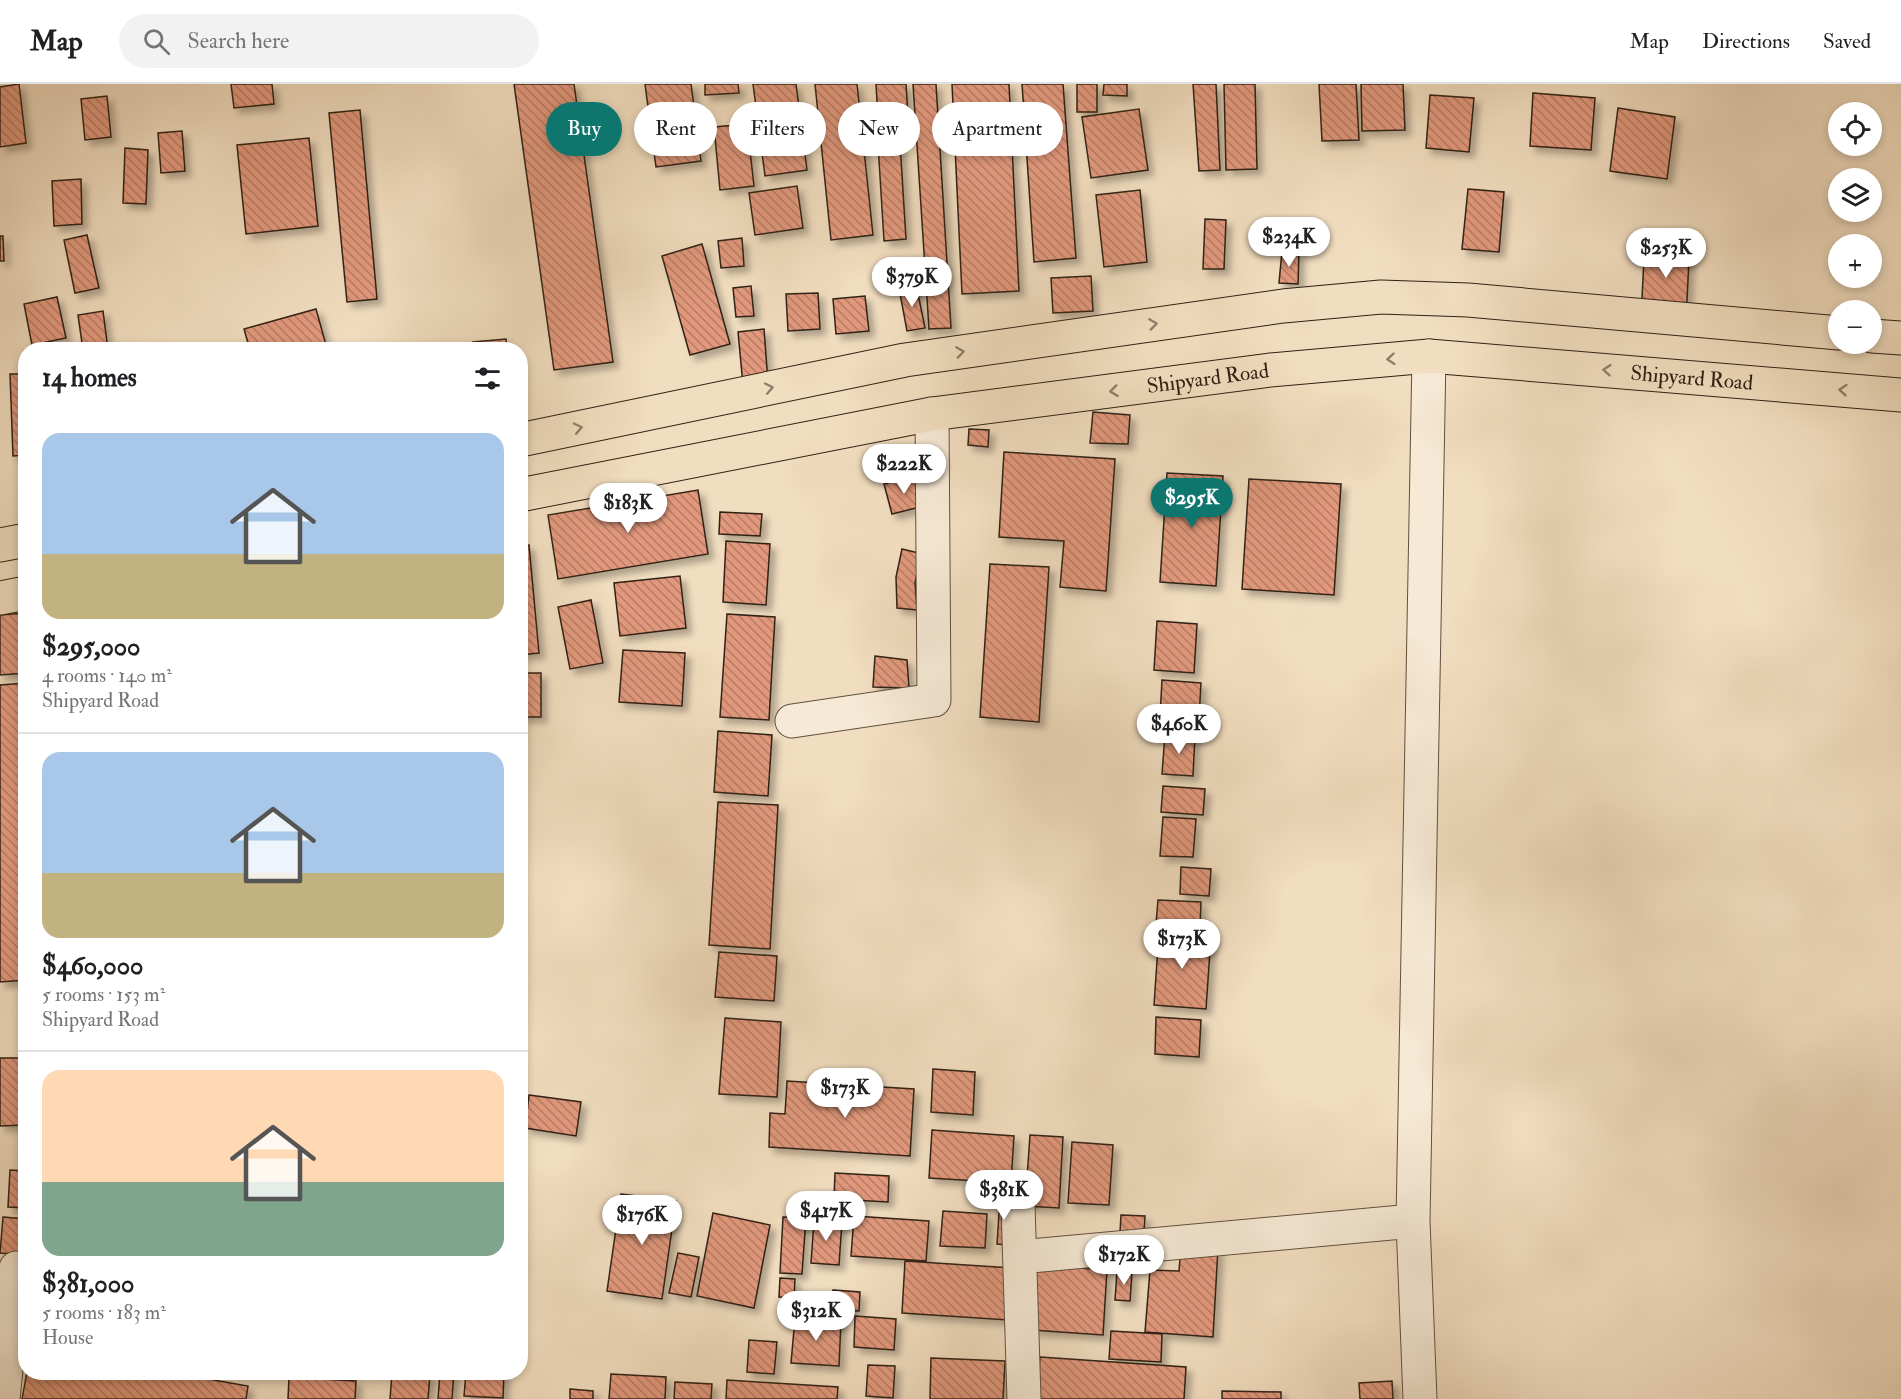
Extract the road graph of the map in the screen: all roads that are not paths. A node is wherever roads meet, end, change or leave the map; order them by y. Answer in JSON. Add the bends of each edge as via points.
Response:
{"nodes":[{"id":1,"x":1828,"y":332,"type":"edge"},
{"id":2,"x":1882,"y":337,"type":"edge"},
{"id":3,"x":1901,"y":338,"type":"edge"},
{"id":4,"x":1429,"y":356,"type":"junction"},
{"id":5,"x":1901,"y":395,"type":"edge"},
{"id":6,"x":932,"y":414,"type":"junction"},
{"id":7,"x":528,"y":438,"type":"edge"},
{"id":8,"x":528,"y":493,"type":"edge"},
{"id":9,"x":18,"y":542,"type":"edge"},
{"id":10,"x":0,"y":545,"type":"edge"},
{"id":11,"x":18,"y":594,"type":"edge"},
{"id":12,"x":0,"y":598,"type":"edge"},
{"id":13,"x":792,"y":721,"type":"dead end"},
{"id":14,"x":1018,"y":1205,"type":"dead end"},
{"id":15,"x":1413,"y":1221,"type":"junction"},
{"id":16,"x":1020,"y":1257,"type":"junction"},
{"id":17,"x":10,"y":1283,"type":"edge"},
{"id":18,"x":3,"y":1399,"type":"edge"},
{"id":19,"x":1024,"y":1399,"type":"edge"},
{"id":20,"x":1420,"y":1399,"type":"edge"}],
"edges":[{"from":7,"to":1,"type":"main road","one_way":true,"via":[[905,360],[1283,306],[1381,297],[1468,300]]},
{"from":2,"to":3,"type":"main road"},
{"from":5,"to":4,"type":"main road","name":"Shipyard Road","one_way":true},
{"from":4,"to":6,"type":"main road","name":"Shipyard Road","one_way":true,"via":[[1270,370]]},
{"from":4,"to":15,"type":"street"},
{"from":6,"to":8,"type":"main road","name":"Shipyard Road"},
{"from":6,"to":13,"type":"street","via":[[934,700]]},
{"from":9,"to":10,"type":"main road"},
{"from":11,"to":12,"type":"main road"},
{"from":14,"to":16,"type":"street"},
{"from":15,"to":16,"type":"street"},
{"from":15,"to":20,"type":"street"},
{"from":16,"to":19,"type":"street"},
{"from":17,"to":18,"type":"street"}]}
